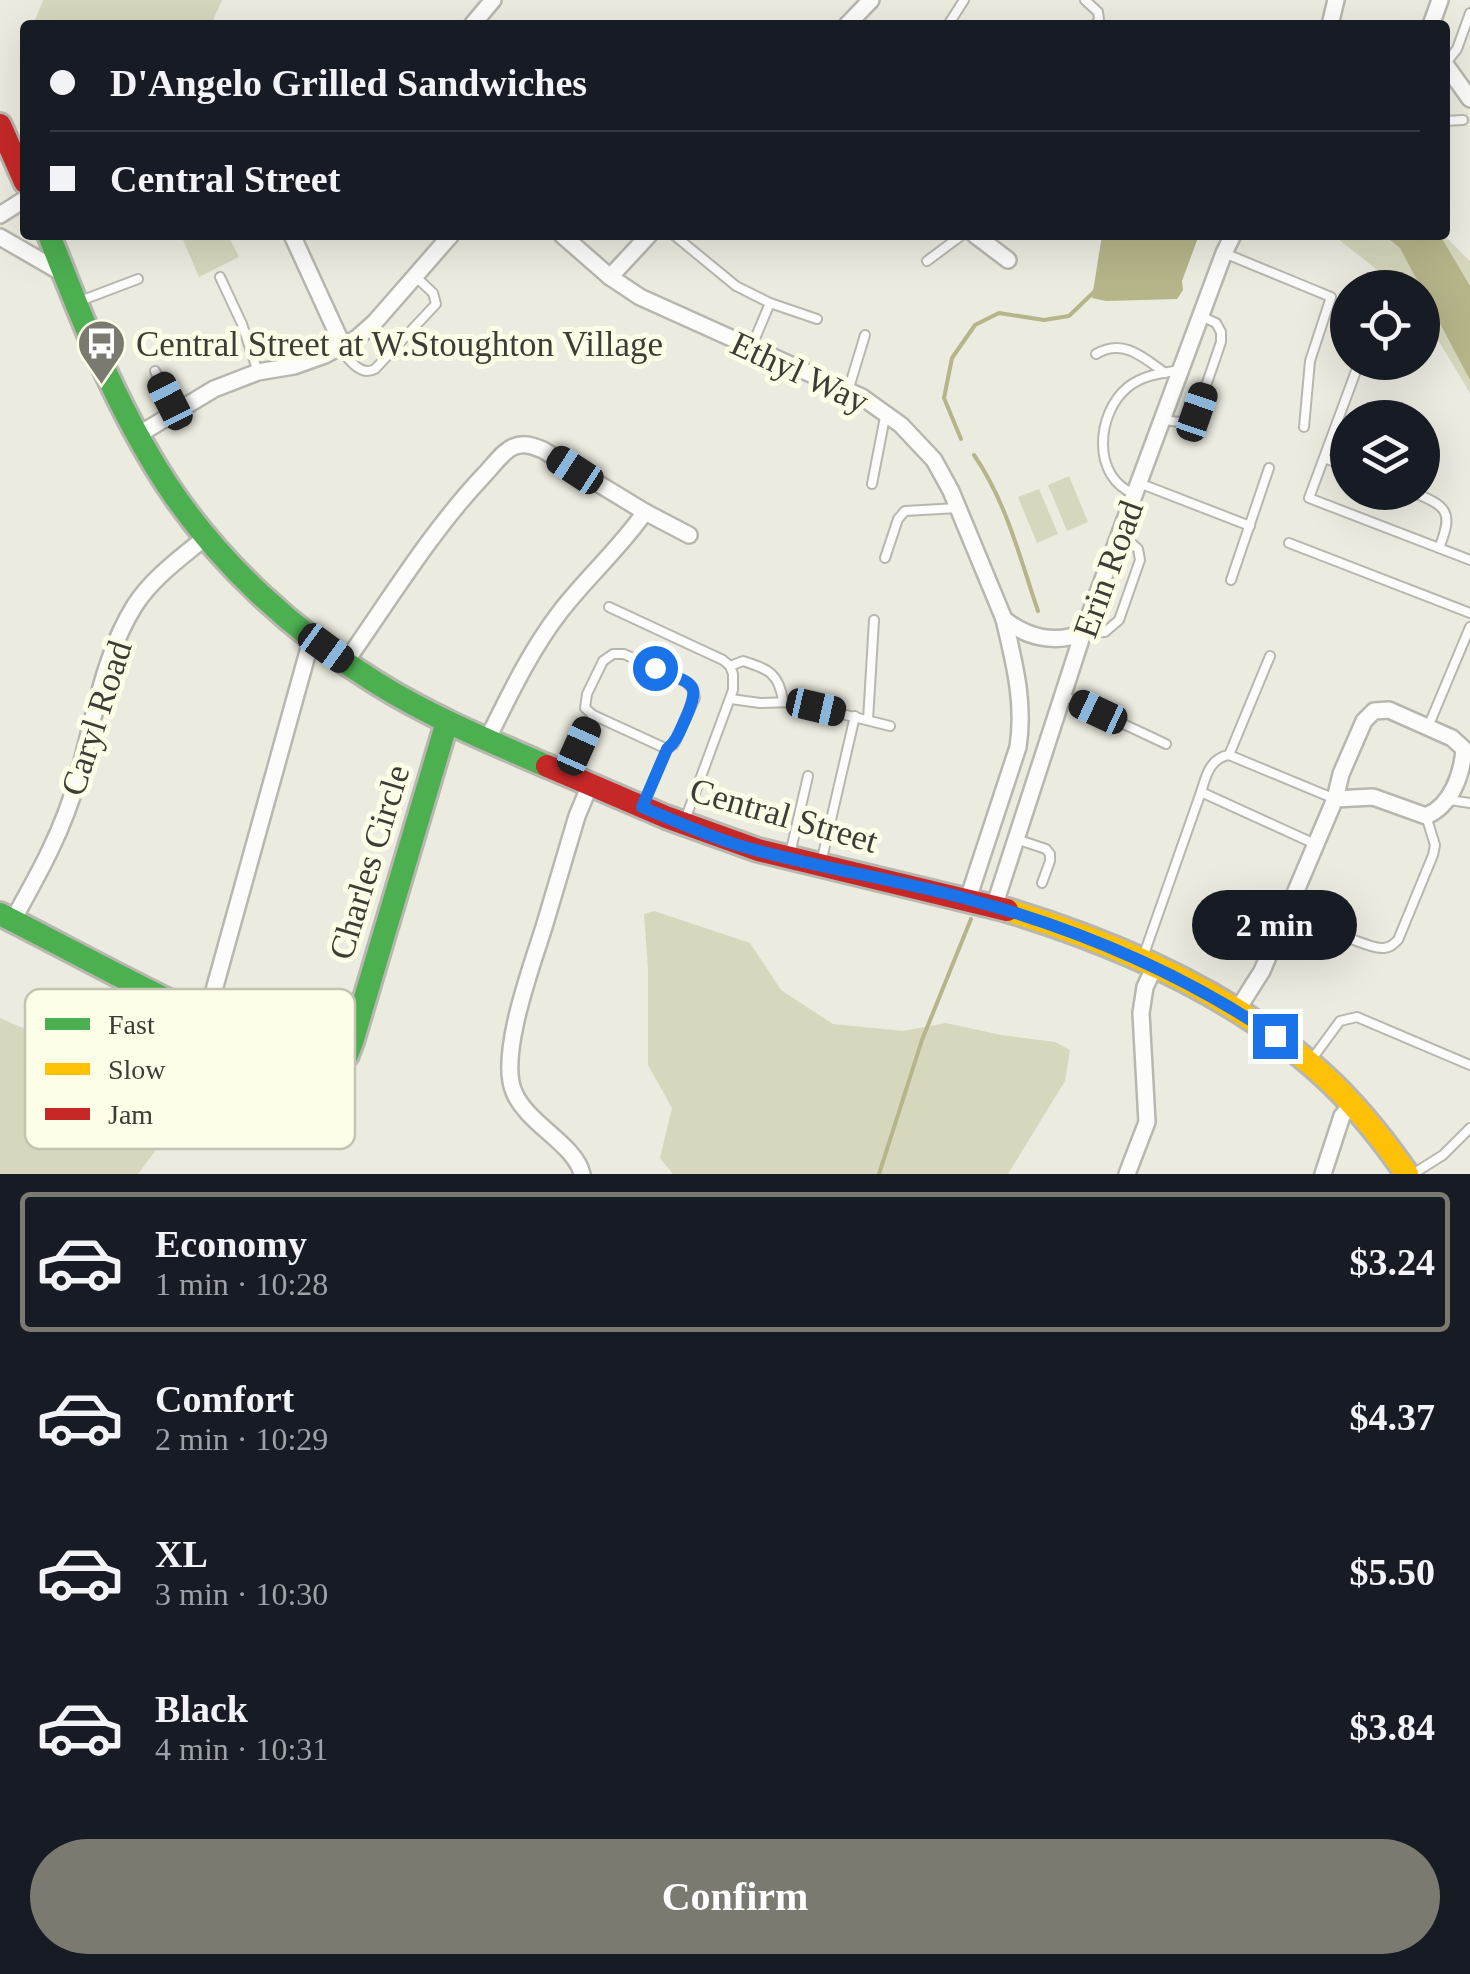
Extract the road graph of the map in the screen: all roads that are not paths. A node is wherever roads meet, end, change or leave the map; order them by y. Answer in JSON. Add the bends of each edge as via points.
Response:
{"nodes":[{"id":1,"x":494,"y":0,"type":"edge"},
{"id":2,"x":872,"y":0,"type":"edge"},
{"id":3,"x":1470,"y":14,"type":"edge"},
{"id":4,"x":476,"y":20,"type":"edge"},
{"id":5,"x":853,"y":20,"type":"edge"},
{"id":6,"x":1450,"y":58,"type":"edge"},
{"id":7,"x":1450,"y":71,"type":"edge"},
{"id":8,"x":1470,"y":99,"type":"edge"},
{"id":9,"x":1463,"y":120,"type":"dead end"},
{"id":10,"x":1450,"y":121,"type":"edge"},
{"id":11,"x":0,"y":125,"type":"edge"},
{"id":12,"x":20,"y":171,"type":"edge"},
{"id":13,"x":0,"y":237,"type":"edge"},
{"id":14,"x":51,"y":240,"type":"edge"},
{"id":15,"x":294,"y":240,"type":"edge"},
{"id":16,"x":442,"y":240,"type":"edge"},
{"id":17,"x":568,"y":240,"type":"edge"},
{"id":18,"x":644,"y":240,"type":"edge"},
{"id":19,"x":680,"y":240,"type":"edge"},
{"id":20,"x":956,"y":240,"type":"edge"},
{"id":21,"x":982,"y":240,"type":"edge"},
{"id":22,"x":1230,"y":240,"type":"edge"},
{"id":23,"x":1224,"y":253,"type":"junction"},
{"id":24,"x":1008,"y":260,"type":"dead end"},
{"id":25,"x":927,"y":262,"type":"dead end"},
{"id":26,"x":64,"y":274,"type":"junction"},
{"id":27,"x":415,"y":276,"type":"junction"},
{"id":28,"x":220,"y":277,"type":"dead end"},
{"id":29,"x":610,"y":277,"type":"junction"},
{"id":30,"x":138,"y":279,"type":"dead end"},
{"id":31,"x":76,"y":302,"type":"junction"},
{"id":32,"x":770,"y":303,"type":"junction"},
{"id":33,"x":1201,"y":316,"type":"junction"},
{"id":34,"x":818,"y":319,"type":"dead end"},
{"id":35,"x":865,"y":335,"type":"dead end"},
{"id":36,"x":341,"y":347,"type":"junction"},
{"id":37,"x":751,"y":348,"type":"junction"},
{"id":38,"x":1096,"y":354,"type":"dead end"},
{"id":39,"x":155,"y":370,"type":"dead end"},
{"id":40,"x":1173,"y":371,"type":"junction"},
{"id":41,"x":258,"y":372,"type":"junction"},
{"id":42,"x":1353,"y":380,"type":"edge"},
{"id":43,"x":848,"y":391,"type":"junction"},
{"id":44,"x":886,"y":412,"type":"junction"},
{"id":45,"x":177,"y":414,"type":"junction"},
{"id":46,"x":1162,"y":419,"type":"junction"},
{"id":47,"x":1304,"y":427,"type":"dead end"},
{"id":48,"x":138,"y":435,"type":"junction"},
{"id":49,"x":1324,"y":458,"type":"junction"},
{"id":50,"x":1330,"y":460,"type":"edge"},
{"id":51,"x":1269,"y":468,"type":"dead end"},
{"id":52,"x":872,"y":484,"type":"dead end"},
{"id":53,"x":1137,"y":489,"type":"junction"},
{"id":54,"x":1440,"y":506,"type":"edge"},
{"id":55,"x":958,"y":508,"type":"junction"},
{"id":56,"x":645,"y":512,"type":"junction"},
{"id":57,"x":1250,"y":526,"type":"junction"},
{"id":58,"x":1122,"y":534,"type":"junction"},
{"id":59,"x":689,"y":535,"type":"dead end"},
{"id":60,"x":207,"y":536,"type":"junction"},
{"id":61,"x":1290,"y":543,"type":"dead end"},
{"id":62,"x":1439,"y":548,"type":"junction"},
{"id":63,"x":885,"y":558,"type":"dead end"},
{"id":64,"x":1470,"y":560,"type":"edge"},
{"id":65,"x":1231,"y":580,"type":"dead end"},
{"id":66,"x":609,"y":606,"type":"dead end"},
{"id":67,"x":1470,"y":612,"type":"edge"},
{"id":68,"x":874,"y":620,"type":"dead end"},
{"id":69,"x":1004,"y":620,"type":"junction"},
{"id":70,"x":1470,"y":626,"type":"edge"},
{"id":71,"x":1084,"y":632,"type":"junction"},
{"id":72,"x":312,"y":637,"type":"junction"},
{"id":73,"x":1270,"y":656,"type":"dead end"},
{"id":74,"x":344,"y":662,"type":"junction"},
{"id":75,"x":730,"y":666,"type":"junction"},
{"id":76,"x":1064,"y":696,"type":"junction"},
{"id":77,"x":731,"y":699,"type":"junction"},
{"id":78,"x":783,"y":701,"type":"junction"},
{"id":79,"x":593,"y":715,"type":"junction"},
{"id":80,"x":855,"y":716,"type":"junction"},
{"id":81,"x":868,"y":720,"type":"junction"},
{"id":82,"x":448,"y":722,"type":"junction"},
{"id":83,"x":890,"y":726,"type":"dead end"},
{"id":84,"x":1428,"y":727,"type":"junction"},
{"id":85,"x":487,"y":740,"type":"junction"},
{"id":86,"x":1466,"y":742,"type":"edge"},
{"id":87,"x":1166,"y":744,"type":"dead end"},
{"id":88,"x":667,"y":749,"type":"junction"},
{"id":89,"x":1228,"y":754,"type":"junction"},
{"id":90,"x":566,"y":774,"type":"junction"},
{"id":91,"x":808,"y":776,"type":"dead end"},
{"id":92,"x":590,"y":785,"type":"junction"},
{"id":93,"x":1201,"y":792,"type":"junction"},
{"id":94,"x":1335,"y":799,"type":"junction"},
{"id":95,"x":1448,"y":799,"type":"junction"},
{"id":96,"x":1470,"y":803,"type":"edge"},
{"id":97,"x":642,"y":807,"type":"junction"},
{"id":98,"x":1426,"y":816,"type":"junction"},
{"id":99,"x":684,"y":824,"type":"junction"},
{"id":100,"x":1016,"y":839,"type":"junction"},
{"id":101,"x":1316,"y":844,"type":"junction"},
{"id":102,"x":790,"y":859,"type":"junction"},
{"id":103,"x":820,"y":866,"type":"junction"},
{"id":104,"x":1042,"y":884,"type":"dead end"},
{"id":105,"x":968,"y":899,"type":"junction"},
{"id":106,"x":994,"y":907,"type":"junction"},
{"id":107,"x":1288,"y":910,"type":"junction"},
{"id":108,"x":7,"y":917,"type":"edge"},
{"id":109,"x":1147,"y":964,"type":"junction"},
{"id":110,"x":147,"y":989,"type":"edge"},
{"id":111,"x":214,"y":989,"type":"edge"},
{"id":112,"x":1236,"y":1012,"type":"junction"},
{"id":113,"x":355,"y":1030,"type":"edge"},
{"id":114,"x":1310,"y":1062,"type":"junction"},
{"id":115,"x":1470,"y":1065,"type":"edge"},
{"id":116,"x":1352,"y":1104,"type":"junction"},
{"id":117,"x":1470,"y":1128,"type":"edge"},
{"id":118,"x":582,"y":1174,"type":"edge"},
{"id":119,"x":1127,"y":1174,"type":"edge"},
{"id":120,"x":1323,"y":1174,"type":"edge"},
{"id":121,"x":1410,"y":1174,"type":"edge"}],
"edges":[{"from":1,"to":4,"type":"street"},
{"from":2,"to":5,"type":"street"},
{"from":3,"to":6,"type":"lane"},
{"from":7,"to":8,"type":"street"},
{"from":9,"to":10,"type":"lane"},
{"from":11,"to":12,"type":"main road"},
{"from":13,"to":26,"type":"street"},
{"from":14,"to":26,"type":"main road","name":"Central Street"},
{"from":15,"to":36,"type":"street"},
{"from":16,"to":27,"type":"street"},
{"from":17,"to":29,"type":"street","name":"Ethyl Way"},
{"from":18,"to":29,"type":"street"},
{"from":19,"to":32,"type":"lane","via":[[736,286]]},
{"from":20,"to":25,"type":"lane"},
{"from":21,"to":24,"type":"street"},
{"from":22,"to":23,"type":"street","name":"Erin Road"},
{"from":23,"to":33,"type":"street","name":"Erin Road"},
{"from":23,"to":47,"type":"lane","via":[[1331,297],[1310,361]]},
{"from":26,"to":31,"type":"main road","name":"Central Street"},
{"from":27,"to":36,"type":"street","via":[[371,327]]},
{"from":27,"to":36,"type":"lane","via":[[436,304],[376,369],[362,371]]},
{"from":28,"to":41,"type":"lane"},
{"from":29,"to":37,"type":"street","name":"Ethyl Way"},
{"from":30,"to":31,"type":"lane"},
{"from":31,"to":48,"type":"main road","name":"Central Street"},
{"from":32,"to":34,"type":"lane"},
{"from":32,"to":37,"type":"lane"},
{"from":33,"to":40,"type":"street","name":"Erin Road"},
{"from":33,"to":46,"type":"lane","via":[[1216,323],[1221,337],[1197,412],[1183,422]]},
{"from":35,"to":43,"type":"lane"},
{"from":36,"to":41,"type":"street"},
{"from":37,"to":43,"type":"street","name":"Ethyl Way"},
{"from":38,"to":40,"type":"lane","via":[[1125,348]]},
{"from":39,"to":45,"type":"lane"},
{"from":40,"to":46,"type":"street","name":"Erin Road"},
{"from":40,"to":53,"type":"lane","via":[[1128,387],[1106,423],[1106,468],[1125,490]]},
{"from":41,"to":45,"type":"street","via":[[214,389]]},
{"from":42,"to":49,"type":"lane"},
{"from":43,"to":44,"type":"street","name":"Ethyl Way"},
{"from":44,"to":52,"type":"lane"},
{"from":44,"to":55,"type":"street","name":"Ethyl Way","via":[[934,460]]},
{"from":45,"to":48,"type":"street"},
{"from":46,"to":53,"type":"street","name":"Erin Road"},
{"from":48,"to":60,"type":"main road","name":"Central Street"},
{"from":49,"to":50,"type":"lane"},
{"from":49,"to":62,"type":"lane","via":[[1311,499]]},
{"from":51,"to":57,"type":"lane"},
{"from":53,"to":57,"type":"lane"},
{"from":53,"to":58,"type":"street","name":"Erin Road"},
{"from":54,"to":62,"type":"lane","via":[[1447,526]]},
{"from":55,"to":63,"type":"lane","via":[[905,512]]},
{"from":55,"to":69,"type":"street","name":"Ethyl Way"},
{"from":56,"to":59,"type":"street"},
{"from":56,"to":74,"type":"street","via":[[543,450],[524,444],[508,450],[436,532]]},
{"from":56,"to":85,"type":"street","via":[[559,613]]},
{"from":57,"to":65,"type":"lane"},
{"from":58,"to":71,"type":"street","name":"Erin Road"},
{"from":58,"to":71,"type":"lane","via":[[1140,560],[1120,620],[1105,632]]},
{"from":60,"to":72,"type":"main road","name":"Central Street"},
{"from":60,"to":108,"type":"street","name":"Caryl Road","via":[[150,585],[134,608],[96,702],[54,846]]},
{"from":61,"to":67,"type":"lane"},
{"from":62,"to":64,"type":"lane"},
{"from":66,"to":75,"type":"lane"},
{"from":68,"to":81,"type":"lane"},
{"from":69,"to":71,"type":"street","via":[[1038,637]]},
{"from":69,"to":105,"type":"street","name":"Ethyl Way","via":[[1021,710],[1018,747]]},
{"from":70,"to":84,"type":"lane"},
{"from":71,"to":76,"type":"street","name":"Erin Road"},
{"from":72,"to":74,"type":"main road","name":"Central Street"},
{"from":72,"to":111,"type":"street"},
{"from":73,"to":89,"type":"lane"},
{"from":74,"to":82,"type":"main road","name":"Central Street"},
{"from":75,"to":77,"type":"lane"},
{"from":75,"to":78,"type":"lane","via":[[743,660],[770,672]]},
{"from":76,"to":87,"type":"lane"},
{"from":76,"to":100,"type":"street","name":"Erin Road"},
{"from":77,"to":78,"type":"lane"},
{"from":77,"to":99,"type":"lane"},
{"from":78,"to":80,"type":"lane"},
{"from":79,"to":88,"type":"lane"},
{"from":79,"to":88,"type":"lane","via":[[585,699],[608,655],[624,654],[671,674],[695,693]]},
{"from":79,"to":90,"type":"lane"},
{"from":80,"to":81,"type":"lane"},
{"from":80,"to":103,"type":"lane"},
{"from":81,"to":83,"type":"lane"},
{"from":82,"to":85,"type":"main road","name":"Central Street"},
{"from":82,"to":113,"type":"main road","name":"Charles Circle"},
{"from":84,"to":86,"type":"street"},
{"from":84,"to":94,"type":"street","via":[[1389,710],[1368,715]]},
{"from":85,"to":90,"type":"main road","name":"Central Street"},
{"from":86,"to":95,"type":"street"},
{"from":88,"to":97,"type":"lane"},
{"from":89,"to":93,"type":"lane","via":[[1214,762]]},
{"from":89,"to":94,"type":"lane"},
{"from":90,"to":92,"type":"main road","name":"Central Street"},
{"from":91,"to":102,"type":"lane"},
{"from":92,"to":97,"type":"main road","name":"Central Street"},
{"from":92,"to":118,"type":"street","via":[[518,1014],[510,1072],[516,1098],[576,1159]]},
{"from":93,"to":101,"type":"lane"},
{"from":93,"to":109,"type":"lane"},
{"from":94,"to":98,"type":"street","via":[[1373,797]]},
{"from":94,"to":101,"type":"street"},
{"from":95,"to":96,"type":"lane"},
{"from":95,"to":98,"type":"street"},
{"from":97,"to":99,"type":"main road","name":"Central Street"},
{"from":98,"to":107,"type":"lane","via":[[1434,855],[1393,945],[1372,946]]},
{"from":99,"to":102,"type":"main road","name":"Central Street"},
{"from":100,"to":104,"type":"lane","via":[[1050,854]]},
{"from":100,"to":106,"type":"street","name":"Erin Road"},
{"from":101,"to":107,"type":"street"},
{"from":102,"to":103,"type":"main road","name":"Central Street"},
{"from":103,"to":105,"type":"main road","name":"Central Street"},
{"from":105,"to":106,"type":"main road","name":"Central Street"},
{"from":106,"to":109,"type":"main road","name":"Central Street"},
{"from":107,"to":112,"type":"street"},
{"from":108,"to":110,"type":"main road","name":"Charles Circle"},
{"from":109,"to":112,"type":"main road","name":"Central Street"},
{"from":109,"to":119,"type":"street","via":[[1141,1005],[1147,1122]]},
{"from":112,"to":114,"type":"main road","name":"Central Street"},
{"from":114,"to":115,"type":"lane","via":[[1350,1017]]},
{"from":114,"to":116,"type":"main road","name":"Central Street"},
{"from":116,"to":120,"type":"street"},
{"from":116,"to":121,"type":"main road","name":"Central Street"},
{"from":117,"to":121,"type":"lane"}]}
